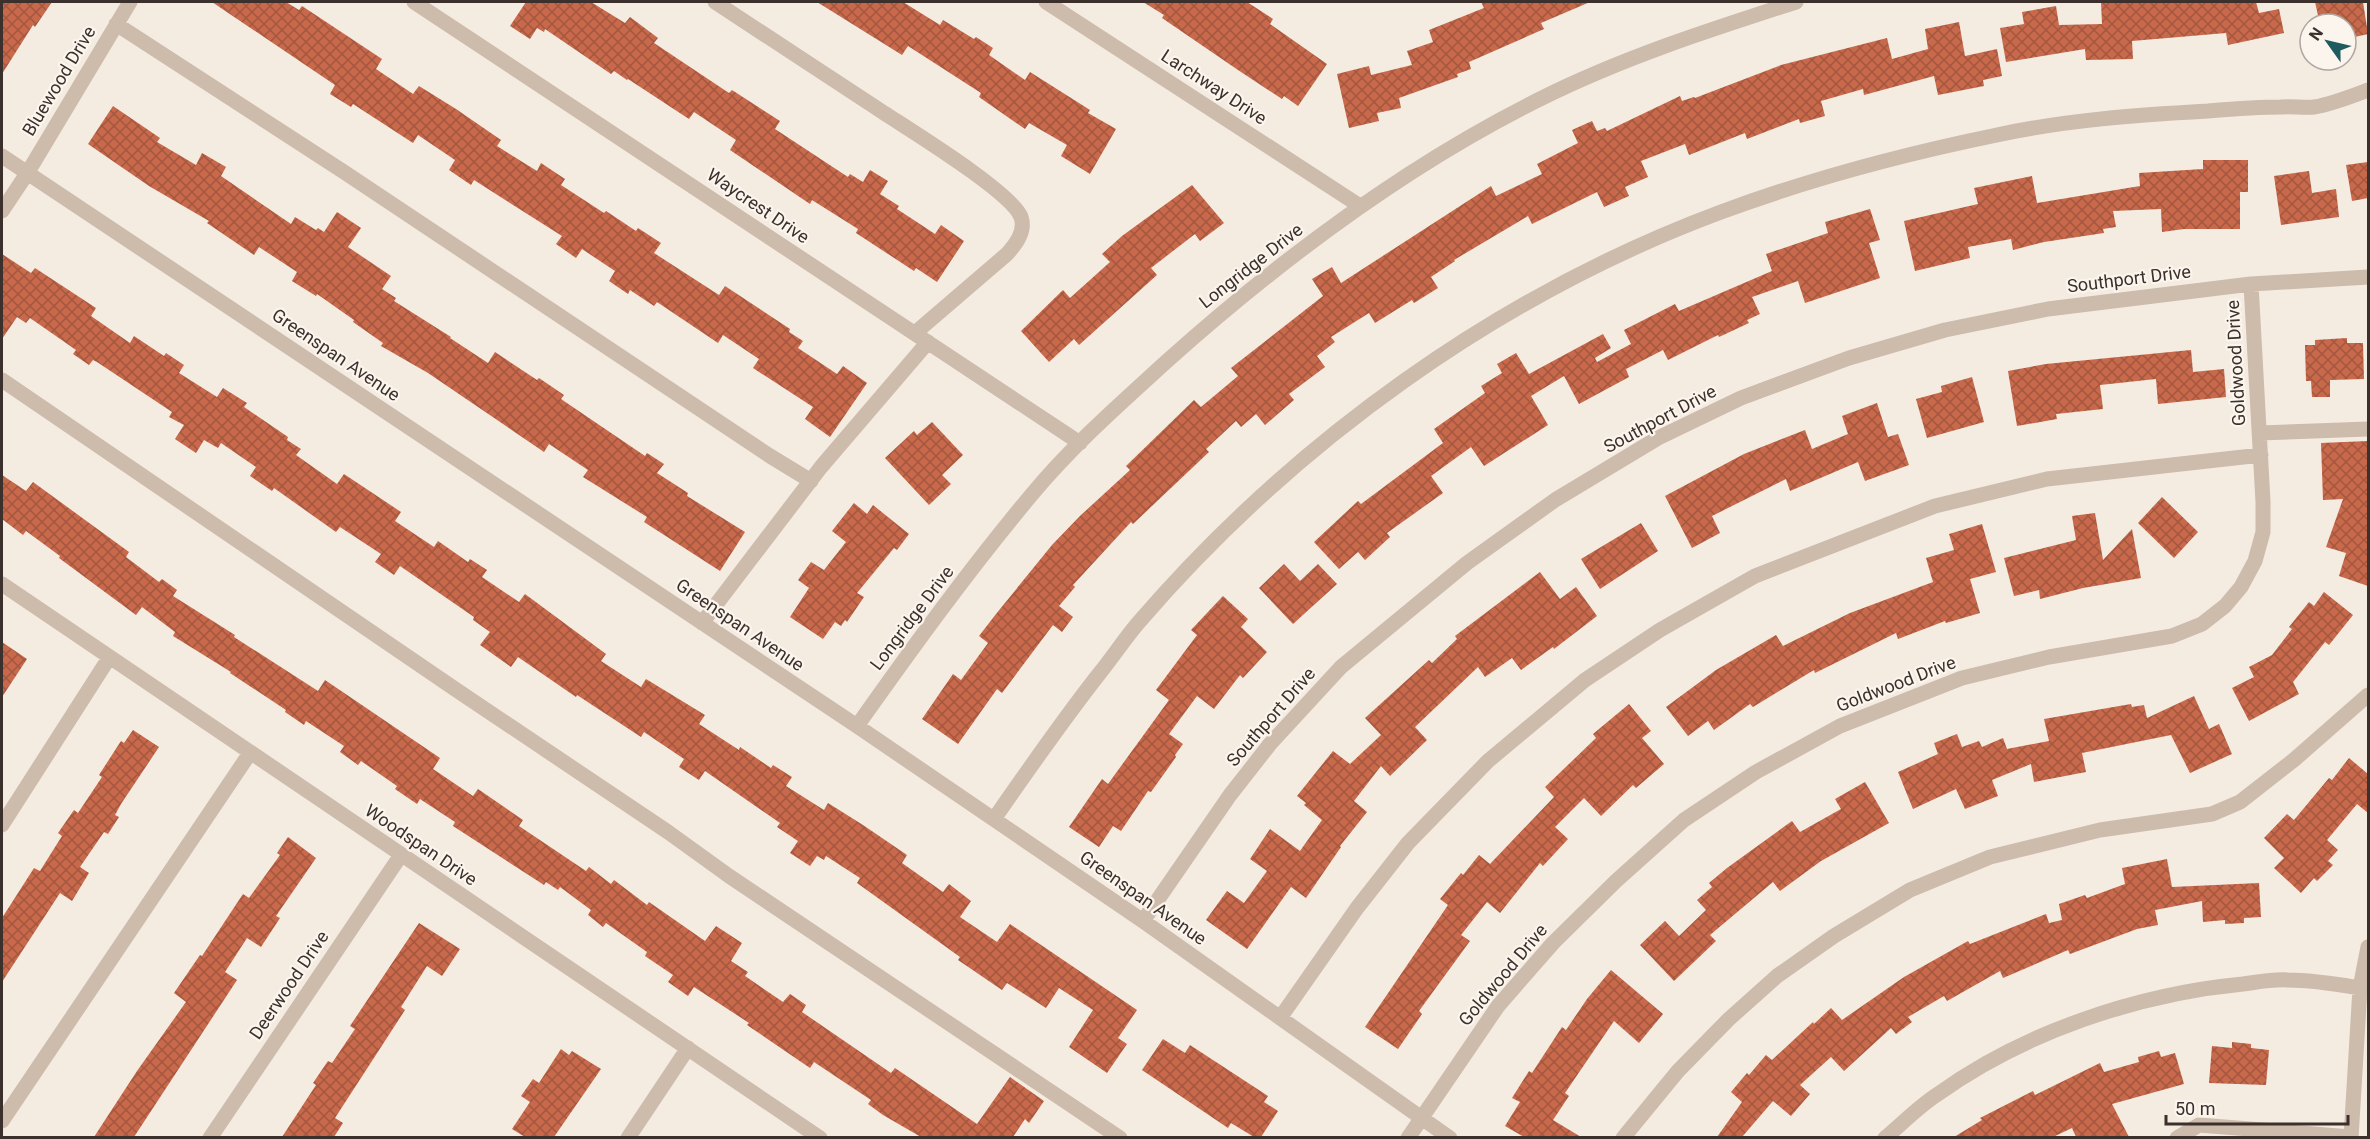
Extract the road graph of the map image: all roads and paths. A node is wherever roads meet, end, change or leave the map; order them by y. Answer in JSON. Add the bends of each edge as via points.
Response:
{"nodes":[{"id":1,"x":130,"y":2,"type":"edge"},
{"id":2,"x":414,"y":2,"type":"edge"},
{"id":3,"x":715,"y":2,"type":"edge"},
{"id":4,"x":1046,"y":2,"type":"edge"},
{"id":5,"x":1796,"y":2,"type":"edge"},
{"id":6,"x":116,"y":24,"type":"junction"},
{"id":7,"x":2368,"y":90,"type":"edge"},
{"id":8,"x":2,"y":156,"type":"edge"},
{"id":9,"x":27,"y":172,"type":"junction"},
{"id":10,"x":1360,"y":206,"type":"junction"},
{"id":11,"x":2,"y":210,"type":"edge"},
{"id":12,"x":2368,"y":277,"type":"edge"},
{"id":13,"x":2251,"y":284,"type":"junction"},
{"id":14,"x":915,"y":333,"type":"junction"},
{"id":15,"x":928,"y":342,"type":"junction"},
{"id":16,"x":2,"y":380,"type":"edge"},
{"id":17,"x":2368,"y":429,"type":"edge"},
{"id":18,"x":2260,"y":433,"type":"junction"},
{"id":19,"x":1080,"y":443,"type":"junction"},
{"id":20,"x":2261,"y":455,"type":"junction"},
{"id":21,"x":811,"y":481,"type":"junction"},
{"id":22,"x":2,"y":584,"type":"edge"},
{"id":23,"x":702,"y":623,"type":"junction"},
{"id":24,"x":109,"y":658,"type":"junction"},
{"id":25,"x":2368,"y":695,"type":"edge"},
{"id":26,"x":857,"y":726,"type":"junction"},
{"id":27,"x":250,"y":753,"type":"junction"},
{"id":28,"x":994,"y":819,"type":"junction"},
{"id":29,"x":2,"y":825,"type":"edge"},
{"id":30,"x":401,"y":855,"type":"junction"},
{"id":31,"x":1143,"y":921,"type":"junction"},
{"id":32,"x":2368,"y":947,"type":"edge"},
{"id":33,"x":2360,"y":988,"type":"junction"},
{"id":34,"x":1280,"y":1018,"type":"junction"},
{"id":35,"x":688,"y":1048,"type":"junction"},
{"id":36,"x":1420,"y":1119,"type":"junction"},
{"id":37,"x":2,"y":1121,"type":"edge"},
{"id":38,"x":210,"y":1137,"type":"edge"},
{"id":39,"x":628,"y":1137,"type":"edge"},
{"id":40,"x":820,"y":1137,"type":"edge"},
{"id":41,"x":1120,"y":1137,"type":"edge"},
{"id":42,"x":1408,"y":1137,"type":"edge"},
{"id":43,"x":1450,"y":1137,"type":"edge"},
{"id":44,"x":1623,"y":1137,"type":"edge"},
{"id":45,"x":1885,"y":1137,"type":"edge"},
{"id":46,"x":2177,"y":1137,"type":"edge"},
{"id":47,"x":2351,"y":1137,"type":"edge"}],
"edges":[{"from":1,"to":6,"type":"street","name":"Bluewood Drive"},
{"from":2,"to":14,"type":"street","name":"Waycrest Drive"},
{"from":3,"to":14,"type":"street","via":[[951,157],[1016,209],[1022,228],[1015,245]]},
{"from":4,"to":10,"type":"street","name":"Larchway Drive"},
{"from":5,"to":10,"type":"street","name":"Longridge Drive","via":[[1697,34],[1578,80],[1447,150]]},
{"from":6,"to":9,"type":"street","name":"Bluewood Drive"},
{"from":6,"to":21,"type":"street"},
{"from":7,"to":28,"type":"street","via":[[2313,107],[2093,119],[1922,152],[1787,189],[1718,213],[1553,289],[1418,372],[1297,466],[1238,518],[1138,623],[1059,724]]},
{"from":8,"to":9,"type":"street","name":"Greenspan Avenue"},
{"from":9,"to":11,"type":"street","name":"Bluewood Drive"},
{"from":9,"to":23,"type":"street","name":"Greenspan Avenue"},
{"from":10,"to":19,"type":"street","name":"Longridge Drive","via":[[1225,309]]},
{"from":12,"to":13,"type":"street","name":"Southport Drive"},
{"from":13,"to":18,"type":"street","name":"Goldwood Drive"},
{"from":13,"to":31,"type":"street","name":"Southport Drive","via":[[2048,309],[1945,330],[1849,358],[1741,398],[1658,438],[1555,500],[1467,563],[1341,667],[1270,744],[1230,795]]},
{"from":14,"to":15,"type":"street","name":"Waycrest Drive"},
{"from":15,"to":19,"type":"street","name":"Waycrest Drive"},
{"from":15,"to":21,"type":"street"},
{"from":16,"to":41,"type":"street","via":[[729,876]]},
{"from":17,"to":18,"type":"street"},
{"from":18,"to":20,"type":"street","name":"Goldwood Drive"},
{"from":19,"to":26,"type":"street","name":"Longridge Drive","via":[[1034,492],[938,613]]},
{"from":20,"to":34,"type":"street","via":[[2047,478],[1935,506],[1755,576],[1660,630],[1585,680],[1488,761],[1408,843]]},
{"from":20,"to":36,"type":"street","name":"Goldwood Drive","via":[[2262,532],[2255,561],[2225,606],[2202,624],[2172,636],[2049,657],[1962,678],[1840,726],[1756,772],[1684,820],[1616,880],[1553,944],[1498,1006]]},
{"from":21,"to":23,"type":"street"},
{"from":22,"to":24,"type":"street","name":"Woodspan Drive"},
{"from":23,"to":26,"type":"street","name":"Greenspan Avenue"},
{"from":24,"to":27,"type":"street","name":"Woodspan Drive"},
{"from":24,"to":29,"type":"street"},
{"from":25,"to":44,"type":"street","via":[[2240,802],[2212,814],[2100,830],[1990,857],[1910,890],[1777,976],[1678,1071]]},
{"from":26,"to":28,"type":"street","name":"Greenspan Avenue"},
{"from":27,"to":30,"type":"street","name":"Woodspan Drive"},
{"from":27,"to":37,"type":"street"},
{"from":28,"to":31,"type":"street","name":"Greenspan Avenue"},
{"from":30,"to":35,"type":"street","name":"Woodspan Drive"},
{"from":30,"to":38,"type":"street","name":"Deerwood Drive"},
{"from":31,"to":34,"type":"street","name":"Greenspan Avenue"},
{"from":32,"to":33,"type":"street"},
{"from":33,"to":45,"type":"street","via":[[2286,980],[2219,986],[2156,998],[2060,1028],[1998,1056],[1937,1094]]},
{"from":33,"to":47,"type":"street"},
{"from":34,"to":36,"type":"street","name":"Greenspan Avenue"},
{"from":35,"to":39,"type":"street"},
{"from":35,"to":40,"type":"street","name":"Woodspan Drive"},
{"from":36,"to":42,"type":"street","name":"Goldwood Drive"},
{"from":36,"to":43,"type":"street","name":"Greenspan Avenue"},
{"from":46,"to":47,"type":"street","via":[[2199,1125]]}]}
